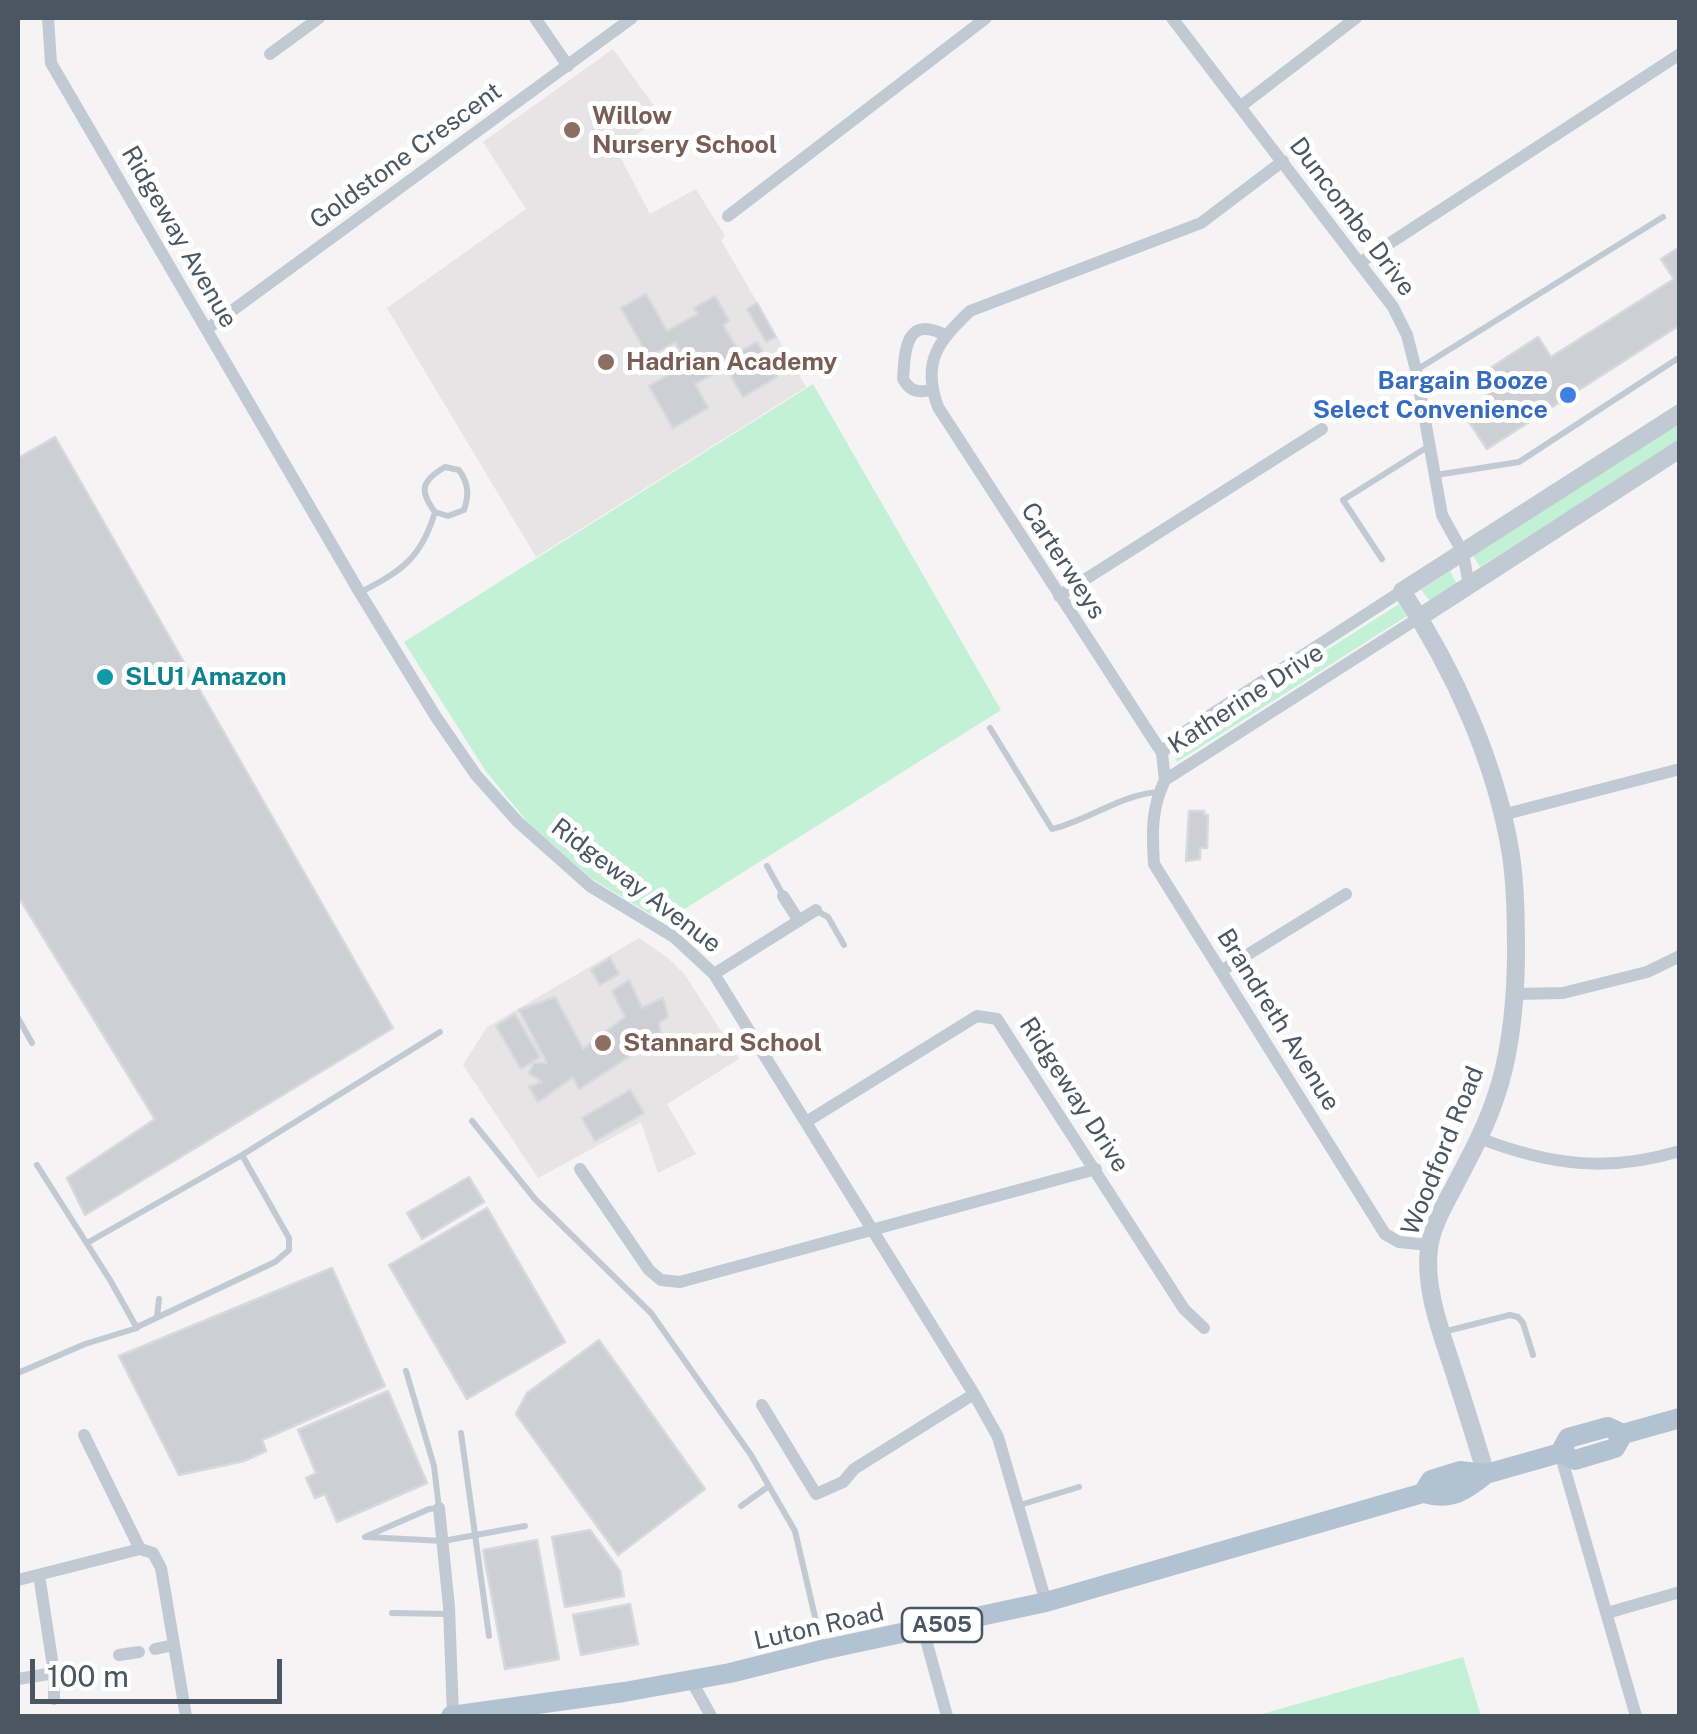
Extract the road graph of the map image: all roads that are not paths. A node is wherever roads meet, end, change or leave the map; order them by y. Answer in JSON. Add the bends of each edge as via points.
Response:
{"nodes":[{"id":1,"x":48,"y":18,"type":"edge"},
{"id":2,"x":320,"y":18,"type":"edge"},
{"id":3,"x":535,"y":18,"type":"edge"},
{"id":4,"x":632,"y":18,"type":"edge"},
{"id":5,"x":986,"y":18,"type":"edge"},
{"id":6,"x":1172,"y":18,"type":"edge"},
{"id":7,"x":1356,"y":18,"type":"edge"},
{"id":8,"x":270,"y":54,"type":"dead end"},
{"id":9,"x":1680,"y":54,"type":"edge"},
{"id":10,"x":568,"y":66,"type":"junction"},
{"id":11,"x":1241,"y":106,"type":"junction"},
{"id":12,"x":1282,"y":161,"type":"junction"},
{"id":13,"x":728,"y":216,"type":"dead end"},
{"id":14,"x":1663,"y":216,"type":"dead end"},
{"id":15,"x":1361,"y":262,"type":"junction"},
{"id":16,"x":207,"y":330,"type":"junction"},
{"id":17,"x":945,"y":335,"type":"junction"},
{"id":18,"x":1680,"y":357,"type":"edge"},
{"id":19,"x":1416,"y":370,"type":"junction"},
{"id":20,"x":931,"y":390,"type":"junction"},
{"id":21,"x":1680,"y":413,"type":"edge"},
{"id":22,"x":1322,"y":429,"type":"dead end"},
{"id":23,"x":1430,"y":445,"type":"junction"},
{"id":24,"x":1680,"y":449,"type":"edge"},
{"id":25,"x":1435,"y":476,"type":"junction"},
{"id":26,"x":435,"y":512,"type":"junction"},
{"id":27,"x":1462,"y":553,"type":"junction"},
{"id":28,"x":1382,"y":559,"type":"dead end"},
{"id":29,"x":1469,"y":585,"type":"junction"},
{"id":30,"x":1402,"y":590,"type":"junction"},
{"id":31,"x":360,"y":593,"type":"junction"},
{"id":32,"x":1059,"y":596,"type":"junction"},
{"id":33,"x":1420,"y":617,"type":"junction"},
{"id":34,"x":990,"y":728,"type":"dead end"},
{"id":35,"x":1162,"y":754,"type":"junction"},
{"id":36,"x":1680,"y":769,"type":"edge"},
{"id":37,"x":1162,"y":786,"type":"junction"},
{"id":38,"x":1502,"y":815,"type":"junction"},
{"id":39,"x":766,"y":866,"type":"dead end"},
{"id":40,"x":1346,"y":894,"type":"dead end"},
{"id":41,"x":784,"y":896,"type":"joint"},
{"id":42,"x":816,"y":910,"type":"joint"},
{"id":43,"x":799,"y":921,"type":"junction"},
{"id":44,"x":844,"y":945,"type":"dead end"},
{"id":45,"x":1680,"y":956,"type":"edge"},
{"id":46,"x":1221,"y":971,"type":"junction"},
{"id":47,"x":714,"y":974,"type":"junction"},
{"id":48,"x":1516,"y":994,"type":"junction"},
{"id":49,"x":18,"y":1018,"type":"edge"},
{"id":50,"x":440,"y":1032,"type":"dead end"},
{"id":51,"x":32,"y":1043,"type":"dead end"},
{"id":52,"x":472,"y":1121,"type":"dead end"},
{"id":53,"x":806,"y":1122,"type":"junction"},
{"id":54,"x":1479,"y":1138,"type":"junction"},
{"id":55,"x":1680,"y":1152,"type":"edge"},
{"id":56,"x":242,"y":1154,"type":"junction"},
{"id":57,"x":37,"y":1165,"type":"dead end"},
{"id":58,"x":580,"y":1170,"type":"dead end"},
{"id":59,"x":1096,"y":1170,"type":"junction"},
{"id":60,"x":873,"y":1230,"type":"junction"},
{"id":61,"x":88,"y":1243,"type":"junction"},
{"id":62,"x":1429,"y":1245,"type":"junction"},
{"id":63,"x":159,"y":1298,"type":"dead end"},
{"id":64,"x":157,"y":1318,"type":"junction"},
{"id":65,"x":137,"y":1328,"type":"junction"},
{"id":66,"x":1204,"y":1328,"type":"dead end"},
{"id":67,"x":1442,"y":1332,"type":"junction"},
{"id":68,"x":1532,"y":1355,"type":"dead end"},
{"id":69,"x":406,"y":1371,"type":"dead end"},
{"id":70,"x":18,"y":1373,"type":"edge"},
{"id":71,"x":974,"y":1394,"type":"junction"},
{"id":72,"x":762,"y":1404,"type":"dead end"},
{"id":73,"x":1680,"y":1418,"type":"edge"},
{"id":74,"x":462,"y":1432,"type":"dead end"},
{"id":75,"x":84,"y":1435,"type":"dead end"},
{"id":76,"x":1560,"y":1453,"type":"junction"},
{"id":77,"x":1486,"y":1474,"type":"junction"},
{"id":78,"x":769,"y":1486,"type":"junction"},
{"id":79,"x":1079,"y":1487,"type":"dead end"},
{"id":80,"x":741,"y":1506,"type":"dead end"},
{"id":81,"x":1019,"y":1506,"type":"junction"},
{"id":82,"x":439,"y":1508,"type":"junction"},
{"id":83,"x":525,"y":1526,"type":"dead end"},
{"id":84,"x":475,"y":1535,"type":"junction"},
{"id":85,"x":443,"y":1541,"type":"junction"},
{"id":86,"x":140,"y":1549,"type":"junction"},
{"id":87,"x":39,"y":1575,"type":"junction"},
{"id":88,"x":18,"y":1580,"type":"edge"},
{"id":89,"x":1680,"y":1592,"type":"edge"},
{"id":90,"x":1046,"y":1602,"type":"junction"},
{"id":91,"x":1607,"y":1612,"type":"junction"},
{"id":92,"x":392,"y":1614,"type":"dead end"},
{"id":93,"x":449,"y":1614,"type":"junction"},
{"id":94,"x":923,"y":1630,"type":"junction"},
{"id":95,"x":489,"y":1636,"type":"dead end"},
{"id":96,"x":174,"y":1645,"type":"junction"},
{"id":97,"x":155,"y":1649,"type":"dead end"},
{"id":98,"x":822,"y":1650,"type":"junction"},
{"id":99,"x":139,"y":1652,"type":"dead end"},
{"id":100,"x":119,"y":1655,"type":"dead end"},
{"id":101,"x":54,"y":1673,"type":"junction"},
{"id":102,"x":18,"y":1679,"type":"edge"},
{"id":103,"x":691,"y":1680,"type":"junction"},
{"id":104,"x":54,"y":1699,"type":"dead end"},
{"id":105,"x":186,"y":1716,"type":"edge"},
{"id":106,"x":452,"y":1716,"type":"edge"},
{"id":107,"x":711,"y":1716,"type":"edge"},
{"id":108,"x":946,"y":1716,"type":"edge"},
{"id":109,"x":1636,"y":1716,"type":"edge"}],
"edges":[{"from":1,"to":16,"type":"street","name":"Ridgeway Avenue","via":[[50,63]]},
{"from":2,"to":8,"type":"street"},
{"from":3,"to":10,"type":"street"},
{"from":4,"to":10,"type":"street","name":"Goldstone Crescent"},
{"from":5,"to":13,"type":"street"},
{"from":6,"to":11,"type":"street","name":"Duncombe Drive"},
{"from":7,"to":11,"type":"street"},
{"from":9,"to":15,"type":"street"},
{"from":10,"to":16,"type":"street","name":"Goldstone Crescent"},
{"from":11,"to":12,"type":"street","name":"Duncombe Drive"},
{"from":12,"to":15,"type":"street","name":"Duncombe Drive"},
{"from":12,"to":17,"type":"street","name":"Carterweys","via":[[1201,223],[970,312]]},
{"from":14,"to":19,"type":"lane"},
{"from":15,"to":19,"type":"street","name":"Duncombe Drive","via":[[1394,307]]},
{"from":16,"to":31,"type":"street","name":"Ridgeway Avenue"},
{"from":17,"to":20,"type":"street"},
{"from":17,"to":20,"type":"street","name":"Carterweys","via":[[930,328],[909,337],[903,379],[916,391]]},
{"from":18,"to":25,"type":"lane","via":[[1519,462]]},
{"from":19,"to":23,"type":"street","name":"Duncombe Drive"},
{"from":20,"to":32,"type":"street","name":"Carterweys"},
{"from":21,"to":27,"type":"street","name":"Katherine Drive"},
{"from":22,"to":32,"type":"street"},
{"from":23,"to":25,"type":"street","name":"Duncombe Drive"},
{"from":23,"to":28,"type":"lane","via":[[1343,500]]},
{"from":24,"to":29,"type":"street","name":"Katherine Drive"},
{"from":25,"to":27,"type":"street","name":"Duncombe Drive","via":[[1442,515]]},
{"from":26,"to":26,"type":"lane","via":[[424,498],[425,484],[445,468],[459,470],[468,492],[464,510]]},
{"from":26,"to":31,"type":"lane","via":[[415,555]]},
{"from":27,"to":29,"type":"street","name":"Duncombe Drive"},
{"from":27,"to":30,"type":"street","name":"Katherine Drive"},
{"from":29,"to":33,"type":"street","name":"Katherine Drive"},
{"from":30,"to":33,"type":"street"},
{"from":30,"to":35,"type":"street","name":"Katherine Drive","via":[[1174,738]]},
{"from":31,"to":47,"type":"street","name":"Ridgeway Avenue","via":[[476,775],[518,822],[590,886],[674,938]]},
{"from":32,"to":35,"type":"street","name":"Carterweys"},
{"from":33,"to":37,"type":"street","name":"Katherine Drive"},
{"from":33,"to":38,"type":"street","name":"Woodford Road","via":[[1488,763]]},
{"from":34,"to":37,"type":"lane","via":[[1052,829]]},
{"from":35,"to":37,"type":"street","name":"Katherine Drive"},
{"from":36,"to":38,"type":"street"},
{"from":37,"to":46,"type":"street","name":"Brandreth Avenue","via":[[1151,825],[1154,864]]},
{"from":38,"to":48,"type":"street","name":"Woodford Road","via":[[1511,857]]},
{"from":39,"to":41,"type":"lane"},
{"from":40,"to":46,"type":"street"},
{"from":41,"to":43,"type":"street"},
{"from":42,"to":43,"type":"street"},
{"from":42,"to":44,"type":"lane"},
{"from":43,"to":47,"type":"street"},
{"from":45,"to":48,"type":"street","via":[[1647,972],[1563,993]]},
{"from":46,"to":62,"type":"street","name":"Brandreth Avenue","via":[[1385,1234]]},
{"from":47,"to":53,"type":"street","name":"Ridgeway Avenue"},
{"from":48,"to":54,"type":"street","name":"Woodford Road","via":[[1502,1075]]},
{"from":49,"to":51,"type":"lane"},
{"from":50,"to":56,"type":"lane"},
{"from":52,"to":78,"type":"lane","via":[[535,1200],[652,1313]]},
{"from":53,"to":59,"type":"street","name":"Ridgeway Drive","via":[[977,1016],[998,1019]]},
{"from":53,"to":60,"type":"street","name":"Ridgeway Avenue"},
{"from":54,"to":55,"type":"street","via":[[1520,1154],[1584,1165]]},
{"from":54,"to":62,"type":"street","name":"Woodford Road"},
{"from":56,"to":61,"type":"lane"},
{"from":56,"to":64,"type":"lane","via":[[290,1250]]},
{"from":57,"to":61,"type":"lane"},
{"from":58,"to":60,"type":"street","via":[[661,1280],[680,1282]]},
{"from":59,"to":60,"type":"street"},
{"from":59,"to":66,"type":"street","name":"Ridgeway Drive","via":[[1184,1310]]},
{"from":60,"to":71,"type":"street","name":"Ridgeway Avenue"},
{"from":61,"to":65,"type":"lane"},
{"from":62,"to":67,"type":"street","name":"Woodford Road","via":[[1428,1275]]},
{"from":63,"to":64,"type":"lane"},
{"from":64,"to":65,"type":"lane"},
{"from":65,"to":70,"type":"lane"},
{"from":67,"to":68,"type":"lane","via":[[1518,1317]]},
{"from":67,"to":77,"type":"street","name":"Woodford Road"},
{"from":69,"to":82,"type":"lane"},
{"from":71,"to":72,"type":"street","via":[[816,1494]]},
{"from":71,"to":81,"type":"street","name":"Ridgeway Avenue","via":[[998,1437]]},
{"from":73,"to":76,"type":"main road","name":"Luton Road","number":"A505","via":[[1624,1434],[1615,1448],[1583,1458]]},
{"from":74,"to":84,"type":"lane"},
{"from":75,"to":86,"type":"street"},
{"from":76,"to":77,"type":"main road","name":"Luton Road","number":"A505"},
{"from":76,"to":91,"type":"street"},
{"from":77,"to":90,"type":"main road","name":"Luton Road","number":"A505","via":[[1460,1471],[1431,1480],[1424,1493]]},
{"from":78,"to":80,"type":"lane"},
{"from":78,"to":98,"type":"lane","via":[[795,1530]]},
{"from":79,"to":81,"type":"lane"},
{"from":81,"to":90,"type":"street","name":"Ridgeway Avenue"},
{"from":82,"to":85,"type":"street"},
{"from":82,"to":85,"type":"lane","via":[[365,1537]]},
{"from":83,"to":84,"type":"lane"},
{"from":84,"to":85,"type":"lane"},
{"from":84,"to":95,"type":"lane"},
{"from":85,"to":93,"type":"street"},
{"from":86,"to":87,"type":"street"},
{"from":86,"to":96,"type":"street","via":[[153,1553],[162,1568]]},
{"from":87,"to":88,"type":"street"},
{"from":87,"to":101,"type":"street"},
{"from":89,"to":91,"type":"street"},
{"from":90,"to":94,"type":"main road","name":"Luton Road","number":"A505"},
{"from":91,"to":109,"type":"street"},
{"from":92,"to":93,"type":"lane"},
{"from":93,"to":106,"type":"street"},
{"from":94,"to":98,"type":"main road","name":"Luton Road","number":"A505"},
{"from":94,"to":108,"type":"street"},
{"from":96,"to":97,"type":"street"},
{"from":96,"to":105,"type":"street"},
{"from":98,"to":103,"type":"main road","name":"Luton Road","number":"A505"},
{"from":99,"to":100,"type":"street"},
{"from":101,"to":102,"type":"street"},
{"from":101,"to":104,"type":"street"},
{"from":103,"to":106,"type":"main road","name":"Luton Road","number":"A505"},
{"from":103,"to":107,"type":"street"}]}
